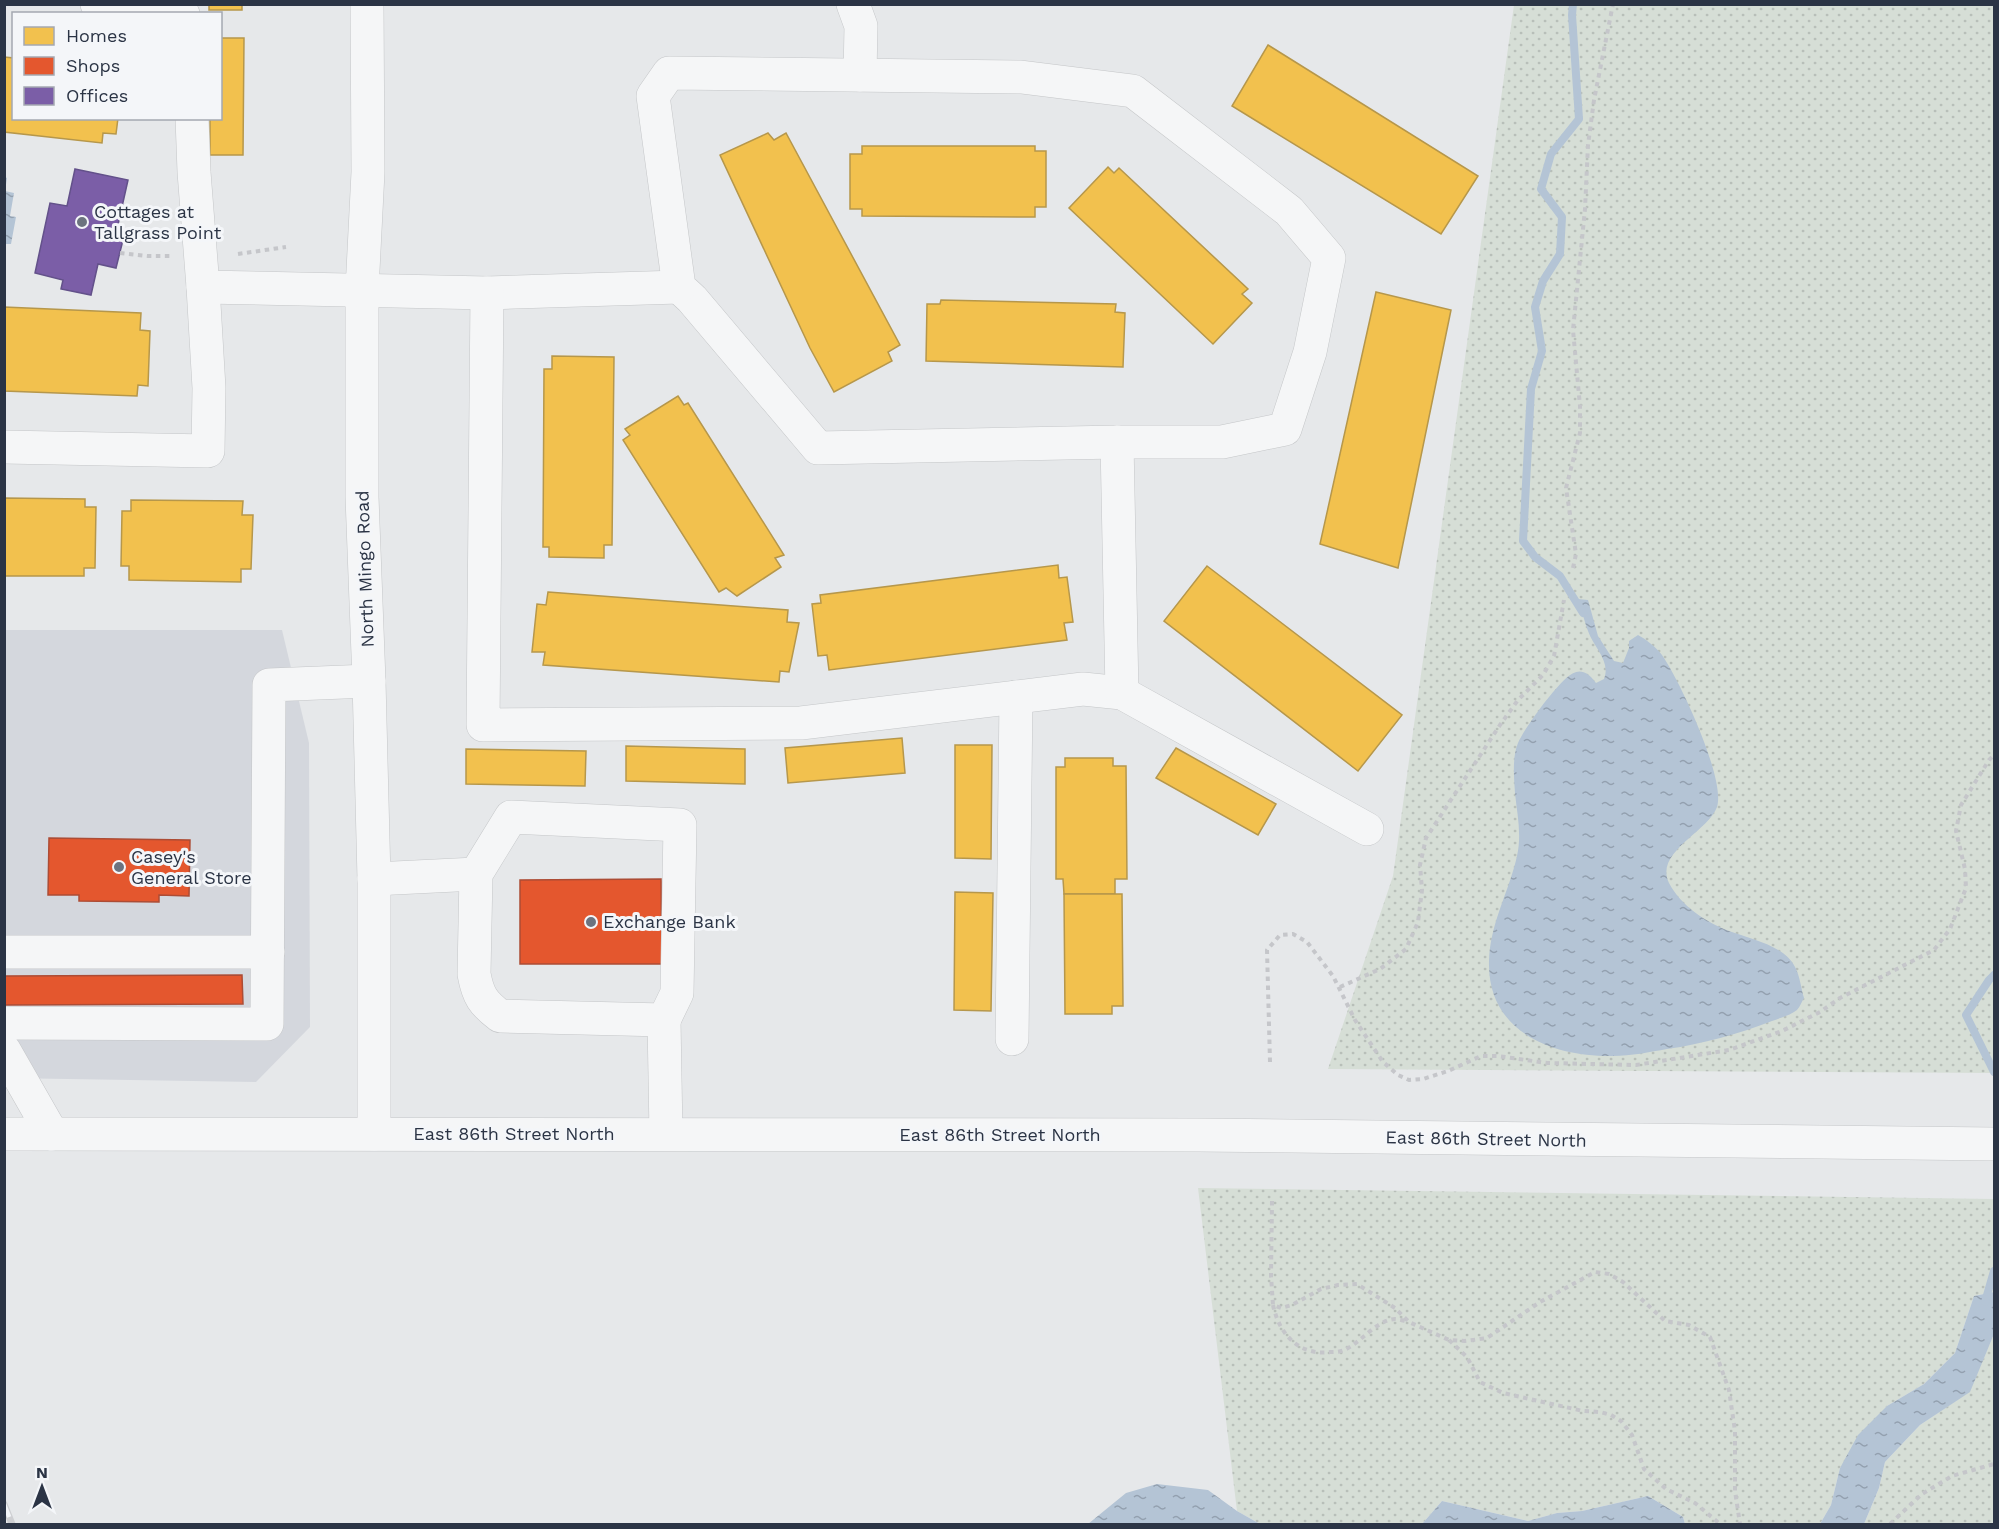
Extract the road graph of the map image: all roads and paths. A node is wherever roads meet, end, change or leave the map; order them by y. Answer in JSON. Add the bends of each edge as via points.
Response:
{"nodes":[{"id":1,"x":97,"y":4,"type":"edge"},
{"id":2,"x":368,"y":4,"type":"edge"},
{"id":3,"x":853,"y":4,"type":"edge"},
{"id":4,"x":1612,"y":4,"type":"edge"},
{"id":5,"x":166,"y":12,"type":"edge"},
{"id":6,"x":860,"y":75,"type":"junction"},
{"id":7,"x":192,"y":120,"type":"edge"},
{"id":8,"x":286,"y":247,"type":"dead end"},
{"id":9,"x":120,"y":253,"type":"dead end"},
{"id":10,"x":238,"y":254,"type":"dead end"},
{"id":11,"x":178,"y":256,"type":"dead end"},
{"id":12,"x":203,"y":287,"type":"junction"},
{"id":13,"x":679,"y":287,"type":"junction"},
{"id":14,"x":363,"y":290,"type":"junction"},
{"id":15,"x":488,"y":293,"type":"junction"},
{"id":16,"x":1117,"y":442,"type":"junction"},
{"id":17,"x":4,"y":447,"type":"edge"},
{"id":18,"x":1573,"y":568,"type":"dead end"},
{"id":19,"x":1564,"y":600,"type":"dead end"},
{"id":20,"x":369,"y":681,"type":"junction"},
{"id":21,"x":1122,"y":693,"type":"junction"},
{"id":22,"x":1016,"y":697,"type":"junction"},
{"id":23,"x":1995,"y":755,"type":"edge"},
{"id":24,"x":1366,"y":829,"type":"dead end"},
{"id":25,"x":476,"y":874,"type":"junction"},
{"id":26,"x":374,"y":879,"type":"junction"},
{"id":27,"x":4,"y":952,"type":"edge"},
{"id":28,"x":267,"y":952,"type":"junction"},
{"id":29,"x":1340,"y":987,"type":"junction"},
{"id":30,"x":664,"y":1020,"type":"junction"},
{"id":31,"x":4,"y":1023,"type":"edge"},
{"id":32,"x":1012,"y":1039,"type":"dead end"},
{"id":33,"x":4,"y":1050,"type":"edge"},
{"id":34,"x":1270,"y":1062,"type":"dead end"},
{"id":35,"x":4,"y":1134,"type":"edge"},
{"id":36,"x":52,"y":1134,"type":"junction"},
{"id":37,"x":374,"y":1134,"type":"junction"},
{"id":38,"x":666,"y":1134,"type":"junction"},
{"id":39,"x":1995,"y":1144,"type":"edge"},
{"id":40,"x":1272,"y":1202,"type":"dead end"},
{"id":41,"x":1274,"y":1305,"type":"junction"},
{"id":42,"x":1409,"y":1322,"type":"junction"},
{"id":43,"x":1449,"y":1340,"type":"junction"},
{"id":44,"x":1995,"y":1464,"type":"edge"},
{"id":45,"x":1720,"y":1524,"type":"edge"},
{"id":46,"x":1740,"y":1524,"type":"edge"},
{"id":47,"x":1890,"y":1524,"type":"edge"}],
"edges":[{"from":1,"to":5,"type":"street"},
{"from":2,"to":14,"type":"street","name":"North Mingo Road"},
{"from":3,"to":6,"type":"street","via":[[861,26]]},
{"from":4,"to":18,"type":"path","via":[[1588,145],[1573,330],[1580,433],[1566,488],[1576,554]]},
{"from":6,"to":13,"type":"street","via":[[669,73],[653,96]]},
{"from":6,"to":16,"type":"street","via":[[1021,77],[1133,91],[1289,211],[1329,258],[1310,352],[1285,429],[1222,442]]},
{"from":7,"to":12,"type":"street"},
{"from":8,"to":10,"type":"path"},
{"from":9,"to":11,"type":"path"},
{"from":12,"to":14,"type":"street"},
{"from":12,"to":17,"type":"street","via":[[209,388],[207,451]]},
{"from":13,"to":15,"type":"street"},
{"from":13,"to":16,"type":"street","via":[[818,448]]},
{"from":14,"to":15,"type":"street"},
{"from":14,"to":20,"type":"street","name":"North Mingo Road","via":[[363,497]]},
{"from":15,"to":22,"type":"street","via":[[483,725],[801,723]]},
{"from":16,"to":21,"type":"street"},
{"from":19,"to":29,"type":"path","via":[[1554,656],[1543,675],[1500,725],[1426,838],[1420,865],[1418,922],[1406,949],[1380,969]]},
{"from":20,"to":26,"type":"street","name":"North Mingo Road"},
{"from":20,"to":28,"type":"street","via":[[269,685]]},
{"from":21,"to":22,"type":"street","via":[[1083,688]]},
{"from":21,"to":24,"type":"street"},
{"from":22,"to":32,"type":"street"},
{"from":23,"to":29,"type":"path","via":[[1961,805],[1956,831],[1966,888],[1950,929],[1934,950],[1782,1031],[1729,1050],[1636,1065],[1547,1063],[1481,1056],[1448,1071],[1409,1080],[1383,1062],[1355,1020]]},
{"from":25,"to":26,"type":"street"},
{"from":25,"to":30,"type":"street","via":[[474,974],[486,1005],[500,1016]]},
{"from":25,"to":30,"type":"street","via":[[511,817],[680,825],[677,993]]},
{"from":26,"to":37,"type":"street","name":"North Mingo Road"},
{"from":27,"to":28,"type":"street"},
{"from":28,"to":31,"type":"street","via":[[267,1024]]},
{"from":29,"to":34,"type":"path","via":[[1306,942],[1293,934],[1280,934],[1267,950]]},
{"from":30,"to":38,"type":"street"},
{"from":33,"to":36,"type":"street"},
{"from":35,"to":36,"type":"street","name":"East 86th Street North"},
{"from":36,"to":37,"type":"street","name":"East 86th Street North"},
{"from":37,"to":38,"type":"street","name":"East 86th Street North"},
{"from":38,"to":39,"type":"street","name":"East 86th Street North"},
{"from":40,"to":41,"type":"path"},
{"from":41,"to":42,"type":"path","via":[[1281,1308],[1321,1289],[1357,1284],[1395,1308]]},
{"from":41,"to":42,"type":"path","via":[[1276,1320],[1284,1333],[1310,1352],[1343,1351],[1382,1324],[1394,1319]]},
{"from":42,"to":43,"type":"path"},
{"from":43,"to":45,"type":"path","via":[[1467,1357],[1480,1382],[1487,1386],[1503,1393],[1600,1412],[1621,1421],[1632,1435],[1644,1469],[1666,1489],[1695,1503]]},
{"from":43,"to":46,"type":"path","via":[[1487,1338],[1540,1302],[1595,1272],[1623,1282],[1665,1321],[1689,1325],[1710,1337],[1729,1390]]},
{"from":44,"to":47,"type":"path","via":[[1952,1476],[1922,1494]]}]}
